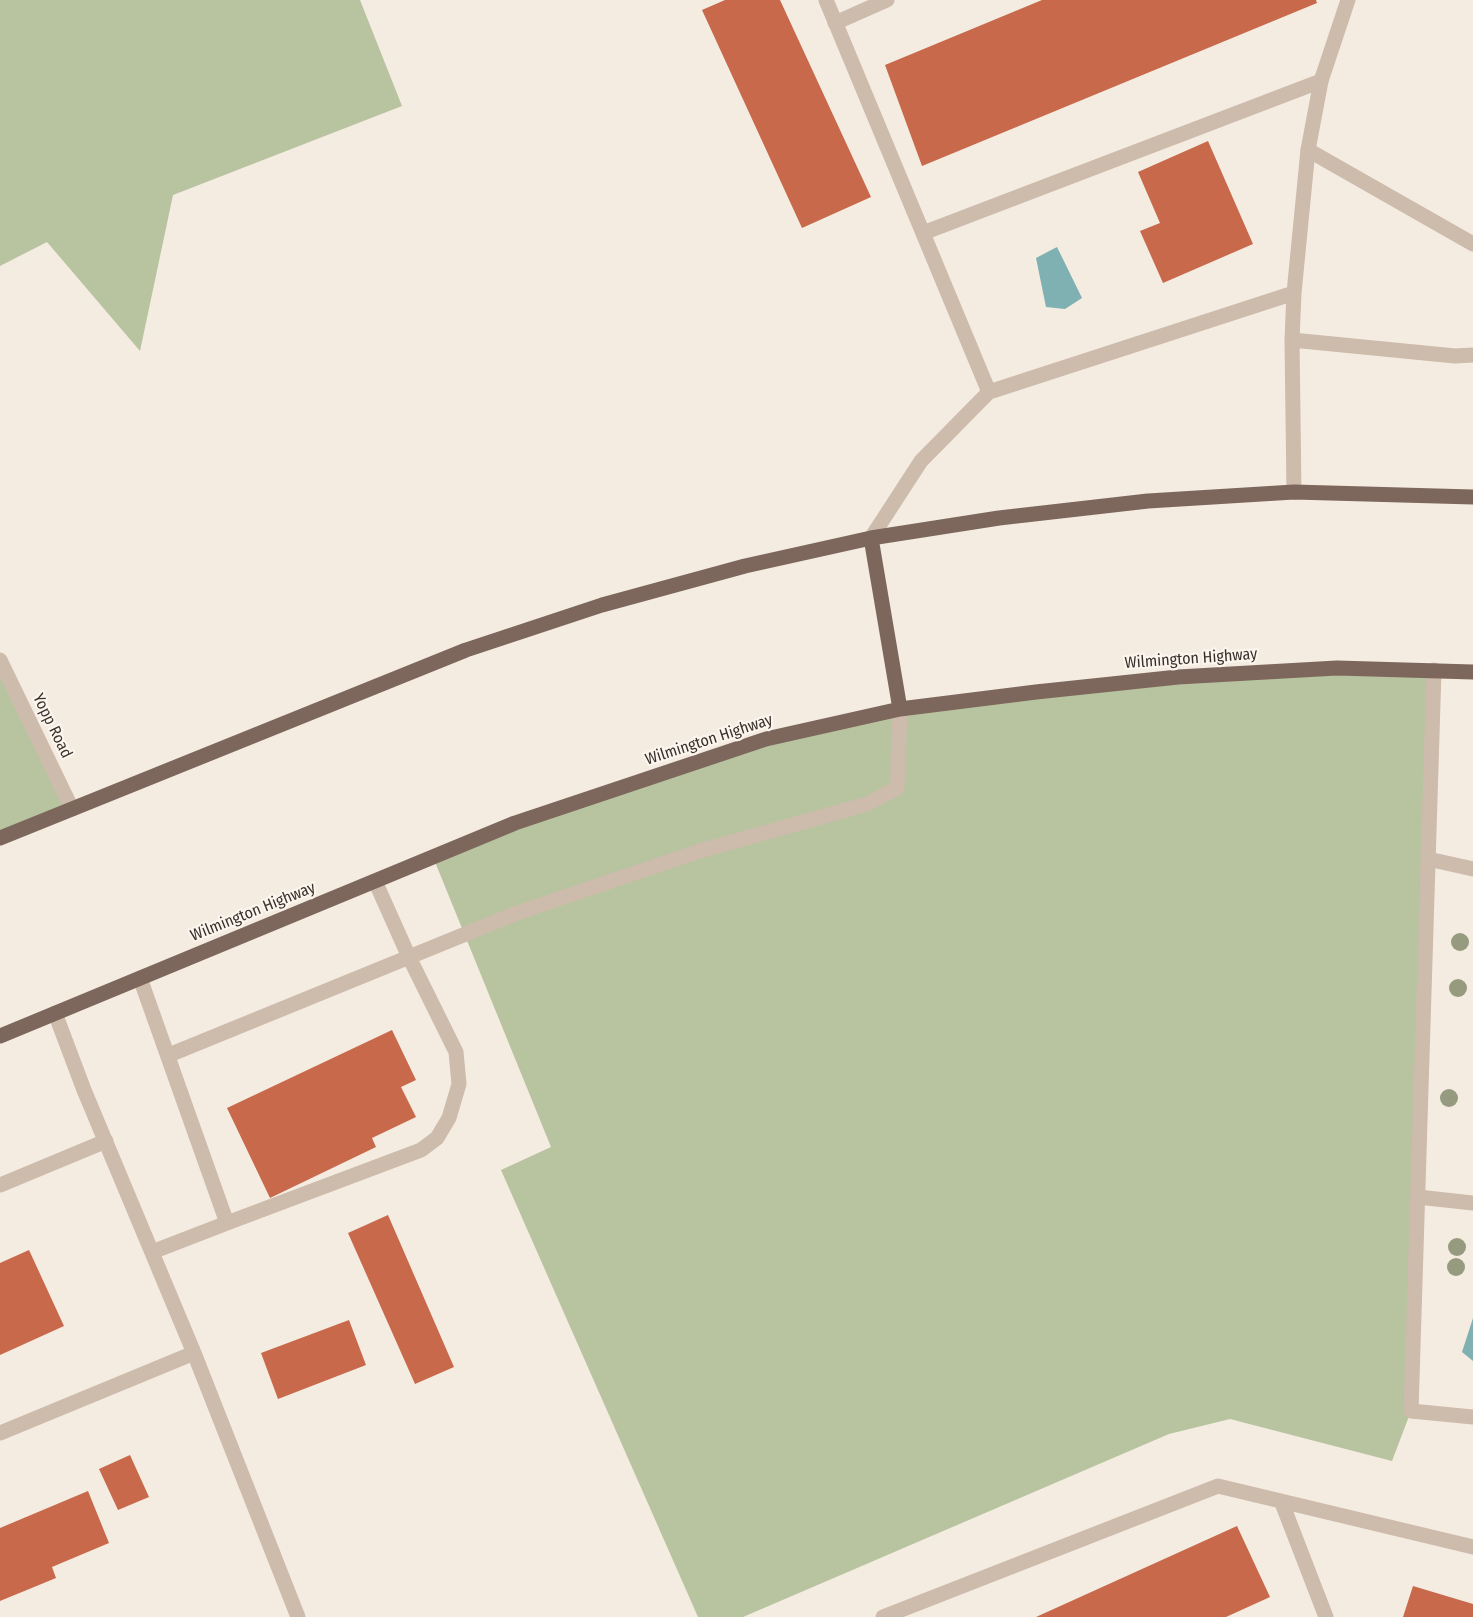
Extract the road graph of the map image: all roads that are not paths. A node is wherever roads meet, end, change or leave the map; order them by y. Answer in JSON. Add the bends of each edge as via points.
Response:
{"nodes":[{"id":1,"x":826,"y":0,"type":"edge"},
{"id":2,"x":887,"y":0,"type":"edge"},
{"id":3,"x":1348,"y":0,"type":"edge"},
{"id":4,"x":835,"y":23,"type":"junction"},
{"id":5,"x":1321,"y":81,"type":"junction"},
{"id":6,"x":1308,"y":150,"type":"junction"},
{"id":7,"x":923,"y":233,"type":"junction"},
{"id":8,"x":1473,"y":244,"type":"edge"},
{"id":9,"x":1294,"y":293,"type":"junction"},
{"id":10,"x":1292,"y":340,"type":"junction"},
{"id":11,"x":1473,"y":355,"type":"edge"},
{"id":12,"x":989,"y":392,"type":"junction"},
{"id":13,"x":1294,"y":492,"type":"junction"},
{"id":14,"x":1473,"y":497,"type":"edge"},
{"id":15,"x":871,"y":538,"type":"junction"},
{"id":16,"x":0,"y":660,"type":"edge"},
{"id":17,"x":1434,"y":670,"type":"junction"},
{"id":18,"x":1473,"y":672,"type":"edge"},
{"id":19,"x":900,"y":709,"type":"junction"},
{"id":20,"x":72,"y":809,"type":"junction"},
{"id":21,"x":0,"y":838,"type":"edge"},
{"id":22,"x":1428,"y":860,"type":"junction"},
{"id":23,"x":1473,"y":868,"type":"edge"},
{"id":24,"x":375,"y":881,"type":"junction"},
{"id":25,"x":409,"y":957,"type":"junction"},
{"id":26,"x":140,"y":978,"type":"junction"},
{"id":27,"x":55,"y":1013,"type":"junction"},
{"id":28,"x":0,"y":1036,"type":"edge"},
{"id":29,"x":168,"y":1055,"type":"junction"},
{"id":30,"x":106,"y":1141,"type":"junction"},
{"id":31,"x":0,"y":1185,"type":"edge"},
{"id":32,"x":1418,"y":1197,"type":"junction"},
{"id":33,"x":1473,"y":1203,"type":"edge"},
{"id":34,"x":227,"y":1223,"type":"junction"},
{"id":35,"x":152,"y":1252,"type":"junction"},
{"id":36,"x":194,"y":1353,"type":"junction"},
{"id":37,"x":1473,"y":1417,"type":"edge"},
{"id":38,"x":0,"y":1433,"type":"edge"},
{"id":39,"x":1282,"y":1503,"type":"junction"},
{"id":40,"x":1473,"y":1547,"type":"edge"},
{"id":41,"x":298,"y":1617,"type":"edge"},
{"id":42,"x":883,"y":1617,"type":"edge"},
{"id":43,"x":1326,"y":1617,"type":"edge"}],
"edges":[{"from":1,"to":4,"type":"street"},
{"from":2,"to":4,"type":"street"},
{"from":3,"to":5,"type":"street"},
{"from":4,"to":7,"type":"street"},
{"from":5,"to":6,"type":"street"},
{"from":5,"to":7,"type":"street"},
{"from":6,"to":8,"type":"street"},
{"from":6,"to":9,"type":"street"},
{"from":7,"to":12,"type":"street"},
{"from":9,"to":10,"type":"street"},
{"from":9,"to":12,"type":"street"},
{"from":10,"to":11,"type":"street"},
{"from":10,"to":13,"type":"street"},
{"from":12,"to":15,"type":"street","via":[[921,461]]},
{"from":13,"to":14,"type":"main road"},
{"from":13,"to":15,"type":"main road","via":[[1148,501]]},
{"from":15,"to":19,"type":"main road"},
{"from":15,"to":20,"type":"main road","via":[[623,599],[466,650]]},
{"from":16,"to":20,"type":"street","name":"Yopp Road"},
{"from":17,"to":18,"type":"main road","name":"Wilmington Highway"},
{"from":17,"to":19,"type":"main road","name":"Wilmington Highway","via":[[1337,668],[1178,677]]},
{"from":17,"to":22,"type":"street"},
{"from":19,"to":24,"type":"main road","name":"Wilmington Highway","via":[[766,739],[515,823]]},
{"from":19,"to":25,"type":"street","via":[[897,788],[867,804],[689,854],[517,913]]},
{"from":20,"to":21,"type":"main road"},
{"from":22,"to":23,"type":"street"},
{"from":22,"to":32,"type":"street"},
{"from":24,"to":25,"type":"street"},
{"from":24,"to":26,"type":"main road","name":"Wilmington Highway"},
{"from":25,"to":29,"type":"street"},
{"from":25,"to":34,"type":"street","via":[[456,1052],[459,1084],[449,1118],[438,1138],[421,1150]]},
{"from":26,"to":27,"type":"main road","name":"Wilmington Highway"},
{"from":26,"to":29,"type":"street"},
{"from":27,"to":28,"type":"main road","name":"Wilmington Highway"},
{"from":27,"to":30,"type":"street"},
{"from":29,"to":34,"type":"street"},
{"from":30,"to":31,"type":"street"},
{"from":30,"to":35,"type":"street"},
{"from":32,"to":33,"type":"street"},
{"from":32,"to":37,"type":"street","via":[[1411,1411]]},
{"from":34,"to":35,"type":"street"},
{"from":35,"to":36,"type":"street"},
{"from":36,"to":38,"type":"street"},
{"from":36,"to":41,"type":"street"},
{"from":39,"to":40,"type":"street"},
{"from":39,"to":42,"type":"street","via":[[1218,1486]]},
{"from":39,"to":43,"type":"street"}]}
